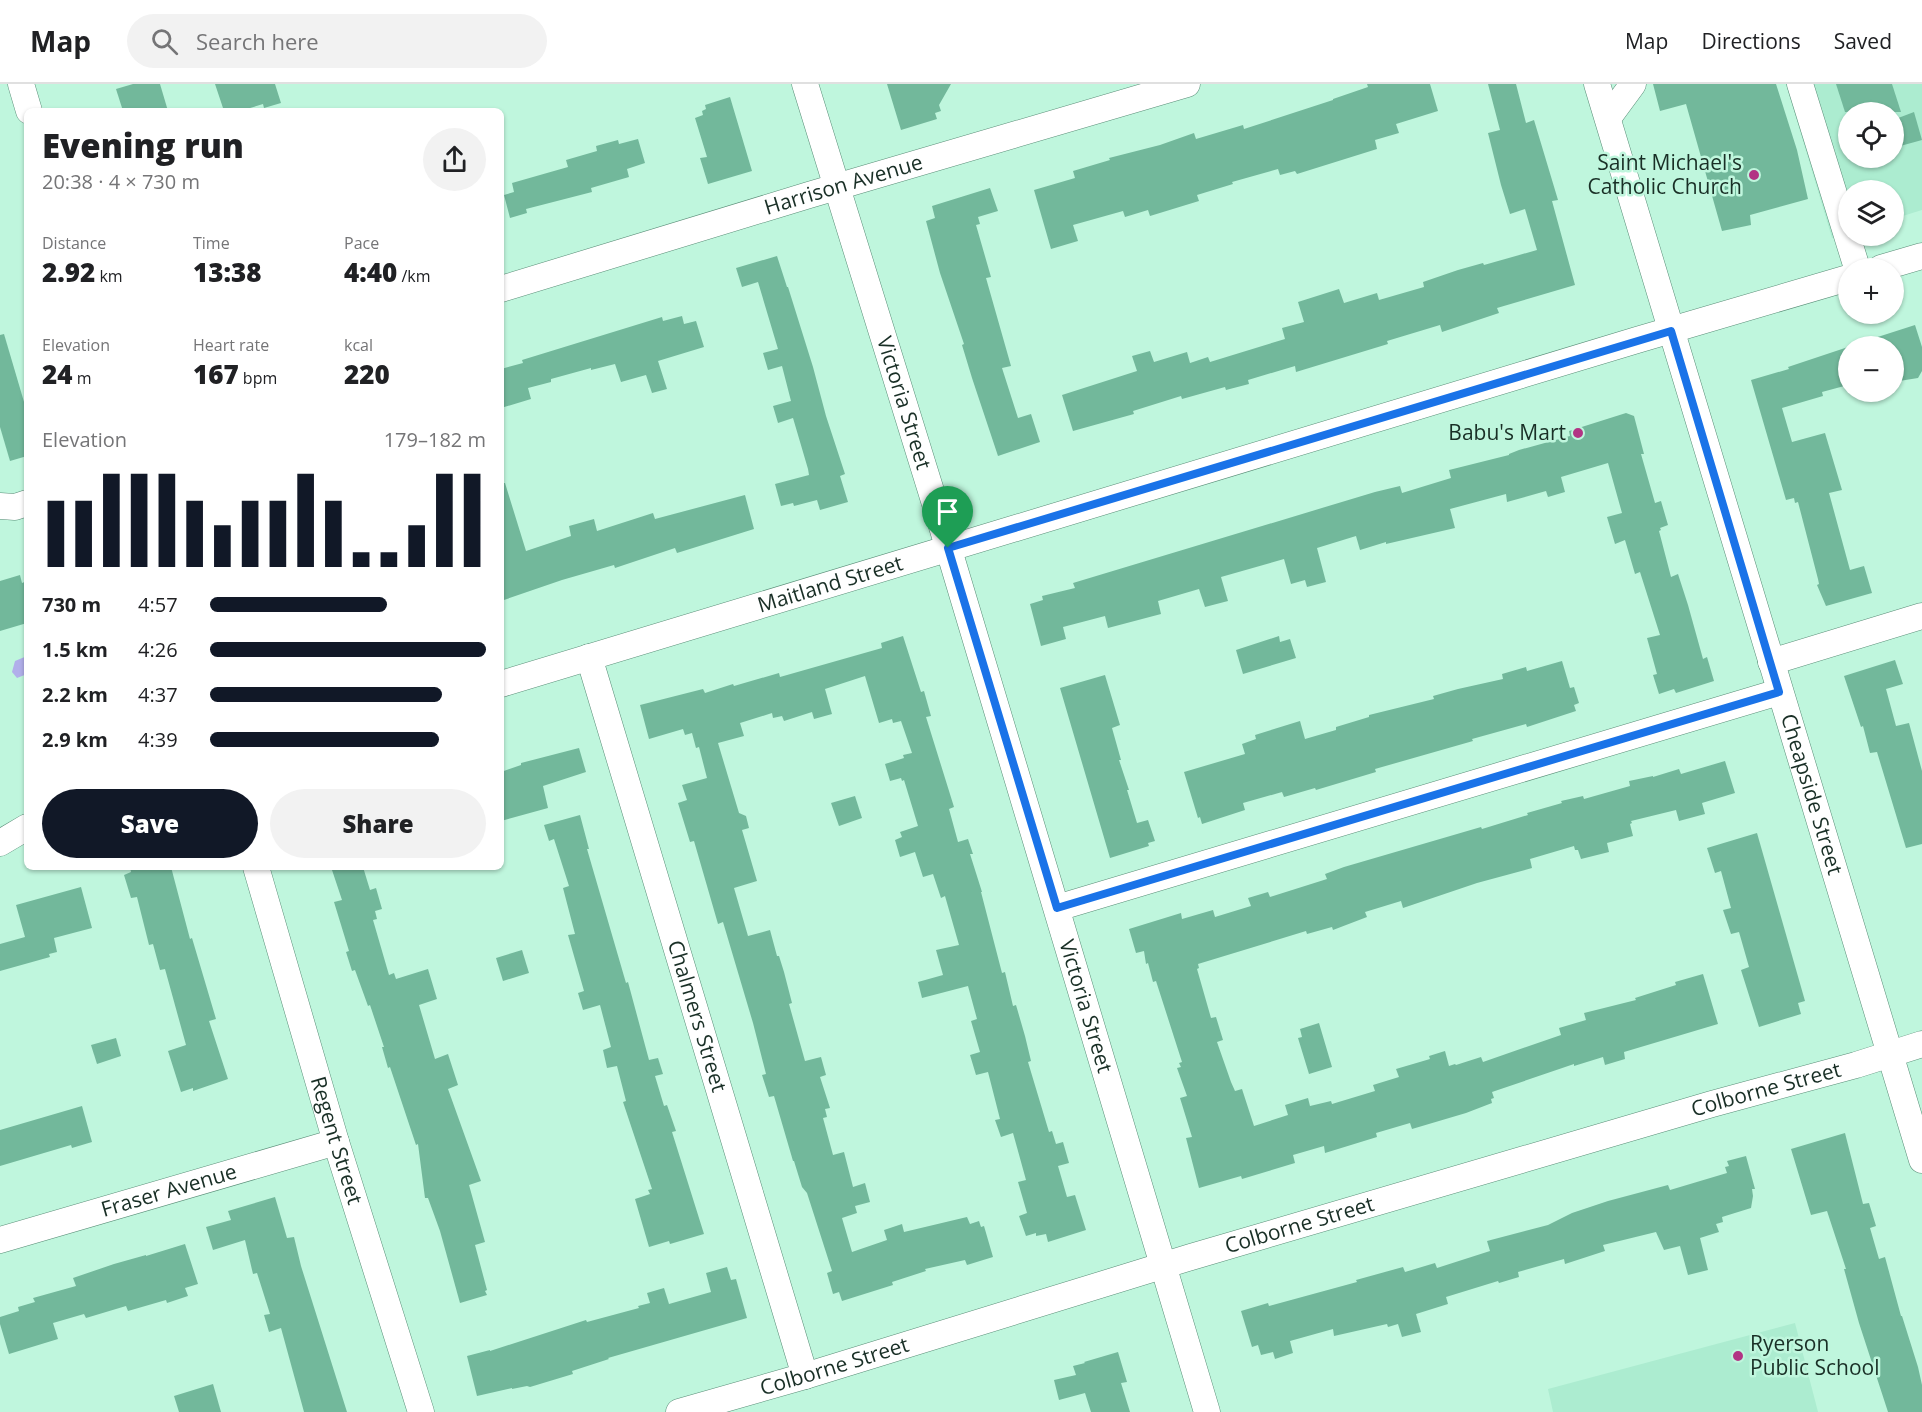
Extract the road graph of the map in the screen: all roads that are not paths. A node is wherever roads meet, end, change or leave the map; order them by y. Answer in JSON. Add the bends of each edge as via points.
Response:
{"nodes":[{"id":1,"x":21,"y":84,"type":"edge"},
{"id":2,"x":805,"y":84,"type":"edge"},
{"id":3,"x":1187,"y":84,"type":"edge"},
{"id":4,"x":1597,"y":84,"type":"edge"},
{"id":5,"x":1633,"y":84,"type":"edge"},
{"id":6,"x":1800,"y":84,"type":"edge"},
{"id":7,"x":28,"y":108,"type":"edge"},
{"id":8,"x":1608,"y":118,"type":"junction"},
{"id":9,"x":837,"y":187,"type":"junction"},
{"id":10,"x":1922,"y":256,"type":"edge"},
{"id":11,"x":1854,"y":258,"type":"edge"},
{"id":12,"x":1904,"y":261,"type":"edge"},
{"id":13,"x":1838,"y":281,"type":"edge"},
{"id":14,"x":504,"y":288,"type":"edge"},
{"id":15,"x":1671,"y":331,"type":"junction"},
{"id":16,"x":24,"y":504,"type":"edge"},
{"id":17,"x":0,"y":507,"type":"edge"},
{"id":18,"x":948,"y":548,"type":"junction"},
{"id":19,"x":1922,"y":616,"type":"edge"},
{"id":20,"x":589,"y":657,"type":"junction"},
{"id":21,"x":1771,"y":662,"type":"junction"},
{"id":22,"x":504,"y":683,"type":"edge"},
{"id":23,"x":1779,"y":692,"type":"junction"},
{"id":24,"x":24,"y":829,"type":"edge"},
{"id":25,"x":0,"y":843,"type":"edge"},
{"id":26,"x":257,"y":870,"type":"edge"},
{"id":27,"x":1057,"y":908,"type":"junction"},
{"id":28,"x":1922,"y":1044,"type":"edge"},
{"id":29,"x":1890,"y":1054,"type":"junction"},
{"id":30,"x":336,"y":1142,"type":"junction"},
{"id":31,"x":1922,"y":1160,"type":"edge"},
{"id":32,"x":0,"y":1240,"type":"edge"},
{"id":33,"x":1163,"y":1266,"type":"junction"},
{"id":34,"x":804,"y":1376,"type":"junction"},
{"id":35,"x":420,"y":1412,"type":"edge"},
{"id":36,"x":679,"y":1412,"type":"edge"},
{"id":37,"x":1207,"y":1412,"type":"edge"}],
"edges":[{"from":1,"to":7,"type":"street"},
{"from":2,"to":9,"type":"street","name":"Victoria Street"},
{"from":3,"to":9,"type":"street","name":"Harrison Avenue"},
{"from":4,"to":8,"type":"street","name":"Cheapside Street"},
{"from":5,"to":8,"type":"street"},
{"from":6,"to":11,"type":"street"},
{"from":8,"to":15,"type":"street","name":"Cheapside Street"},
{"from":9,"to":14,"type":"street","name":"Harrison Avenue"},
{"from":9,"to":18,"type":"street","name":"Victoria Street"},
{"from":10,"to":12,"type":"street"},
{"from":13,"to":15,"type":"street","name":"Maitland Street"},
{"from":15,"to":18,"type":"street","name":"Maitland Street"},
{"from":15,"to":21,"type":"street","name":"Cheapside Street"},
{"from":16,"to":17,"type":"street"},
{"from":18,"to":20,"type":"street","name":"Maitland Street"},
{"from":18,"to":27,"type":"street","name":"Victoria Street"},
{"from":19,"to":21,"type":"street"},
{"from":20,"to":22,"type":"street","name":"Maitland Street"},
{"from":20,"to":34,"type":"street","name":"Chalmers Street"},
{"from":21,"to":23,"type":"street","name":"Cheapside Street"},
{"from":23,"to":27,"type":"street"},
{"from":23,"to":29,"type":"street","name":"Cheapside Street"},
{"from":24,"to":25,"type":"street"},
{"from":26,"to":30,"type":"street","name":"Regent Street"},
{"from":27,"to":33,"type":"street","name":"Victoria Street"},
{"from":28,"to":29,"type":"street","name":"Colborne Street"},
{"from":29,"to":31,"type":"street","name":"Cheapside Street"},
{"from":29,"to":33,"type":"street","name":"Colborne Street"},
{"from":30,"to":32,"type":"street","name":"Fraser Avenue"},
{"from":30,"to":35,"type":"street","name":"Regent Street"},
{"from":33,"to":34,"type":"street","name":"Colborne Street"},
{"from":33,"to":37,"type":"street","name":"Victoria Street"},
{"from":34,"to":36,"type":"street","name":"Colborne Street"}]}
